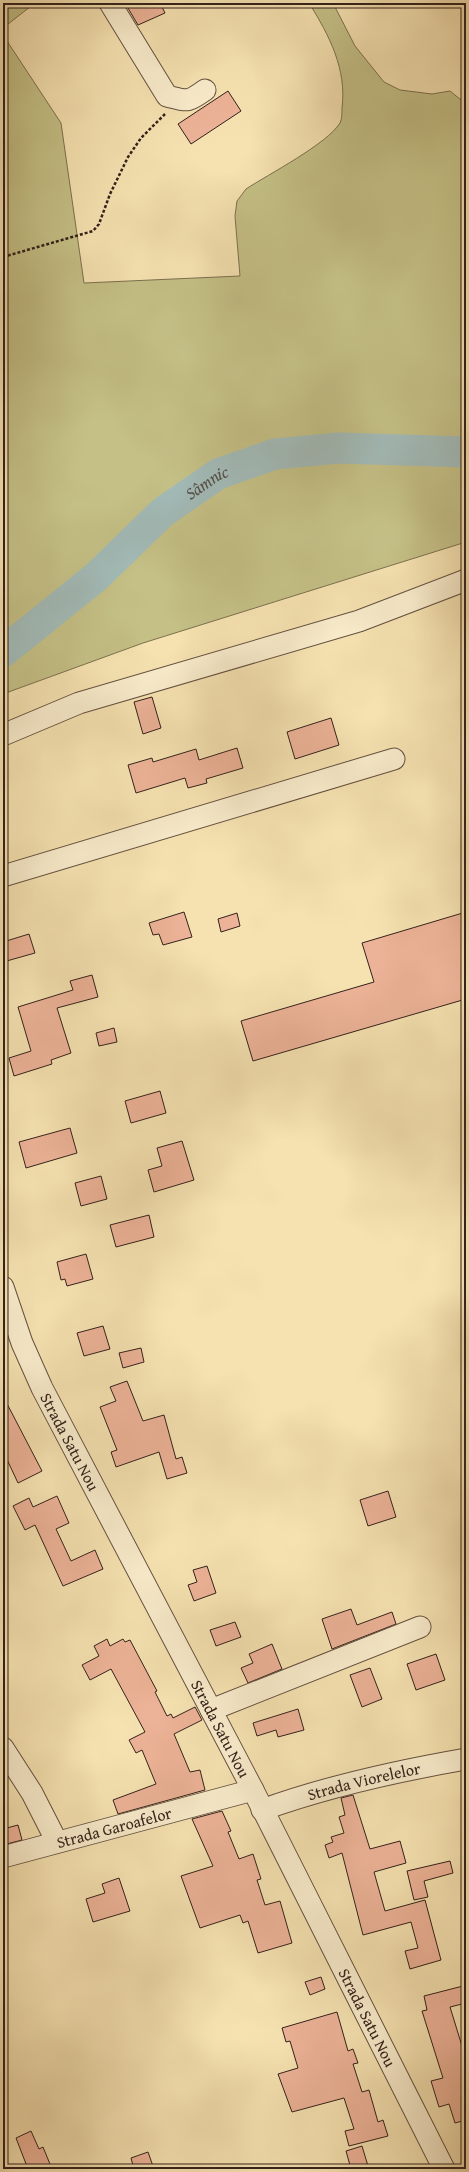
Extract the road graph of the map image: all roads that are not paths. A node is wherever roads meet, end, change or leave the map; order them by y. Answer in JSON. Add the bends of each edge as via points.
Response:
{"nodes":[{"id":1,"x":110,"y":3,"type":"edge"},
{"id":2,"x":205,"y":90,"type":"dead end"},
{"id":3,"x":466,"y":580,"type":"edge"},
{"id":4,"x":3,"y":735,"type":"edge"},
{"id":5,"x":394,"y":759,"type":"dead end"},
{"id":6,"x":3,"y":876,"type":"edge"},
{"id":7,"x":3,"y":1287,"type":"edge"},
{"id":8,"x":420,"y":1627,"type":"dead end"},
{"id":9,"x":211,"y":1710,"type":"junction"},
{"id":10,"x":3,"y":1748,"type":"edge"},
{"id":11,"x":466,"y":1759,"type":"edge"},
{"id":12,"x":253,"y":1790,"type":"junction"},
{"id":13,"x":262,"y":1810,"type":"junction"},
{"id":14,"x":58,"y":1842,"type":"junction"},
{"id":15,"x":3,"y":1857,"type":"edge"},
{"id":16,"x":444,"y":2169,"type":"edge"}],
"edges":[{"from":1,"to":2,"type":"street","via":[[167,96],[192,100]]},
{"from":3,"to":4,"type":"street","via":[[359,621],[79,703]]},
{"from":5,"to":6,"type":"street"},
{"from":7,"to":9,"type":"street","name":"Strada Satu Nou","via":[[19,1337],[42,1388]]},
{"from":8,"to":9,"type":"street"},
{"from":9,"to":12,"type":"street","name":"Strada Satu Nou"},
{"from":10,"to":14,"type":"street","name":"Strada Garoafelor"},
{"from":11,"to":13,"type":"street","name":"Strada Viorelelor","via":[[387,1774]]},
{"from":12,"to":13,"type":"street","name":"Strada Satu Nou"},
{"from":12,"to":14,"type":"street","name":"Strada Garoafelor"},
{"from":13,"to":16,"type":"street","name":"Strada Satu Nou"},
{"from":14,"to":15,"type":"street"}]}
